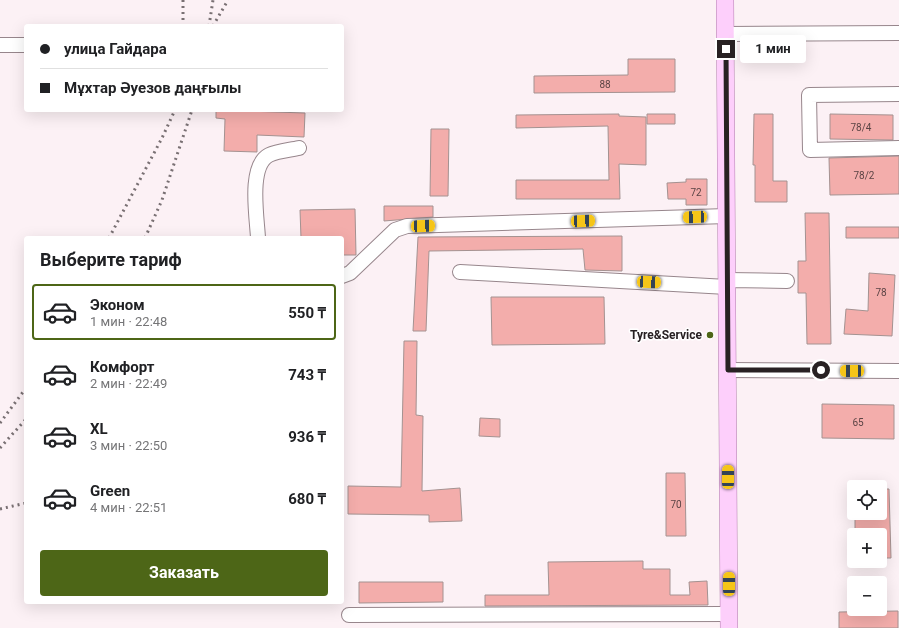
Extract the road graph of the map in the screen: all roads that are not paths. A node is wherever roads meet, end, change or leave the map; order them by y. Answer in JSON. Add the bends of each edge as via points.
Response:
{"nodes":[{"id":1,"x":725,"y":0,"type":"edge"},
{"id":2,"x":899,"y":33,"type":"edge"},
{"id":3,"x":726,"y":34,"type":"junction"},
{"id":4,"x":0,"y":45,"type":"edge"},
{"id":5,"x":24,"y":45,"type":"edge"},
{"id":6,"x":899,"y":94,"type":"edge"},
{"id":7,"x":299,"y":148,"type":"dead end"},
{"id":8,"x":899,"y":148,"type":"edge"},
{"id":9,"x":727,"y":216,"type":"junction"},
{"id":10,"x":258,"y":236,"type":"edge"},
{"id":11,"x":460,"y":272,"type":"dead end"},
{"id":12,"x":344,"y":275,"type":"edge"},
{"id":13,"x":787,"y":281,"type":"dead end"},
{"id":14,"x":727,"y":283,"type":"junction"},
{"id":15,"x":728,"y":370,"type":"junction"},
{"id":16,"x":899,"y":371,"type":"edge"},
{"id":17,"x":349,"y":615,"type":"dead end"},
{"id":18,"x":729,"y":621,"type":"edge"}],
"edges":[{"from":1,"to":3,"type":"main road"},
{"from":2,"to":3,"type":"street"},
{"from":3,"to":9,"type":"main road"},
{"from":4,"to":5,"type":"street"},
{"from":6,"to":8,"type":"street","via":[[809,95],[810,150]]},
{"from":7,"to":10,"type":"street","via":[[269,155],[260,162],[256,174]]},
{"from":9,"to":12,"type":"street","via":[[407,226],[395,230],[350,273]]},
{"from":9,"to":14,"type":"main road"},
{"from":11,"to":14,"type":"street"},
{"from":13,"to":14,"type":"street"},
{"from":14,"to":15,"type":"main road"},
{"from":15,"to":16,"type":"street"},
{"from":15,"to":18,"type":"main road"},
{"from":17,"to":18,"type":"street"}]}
